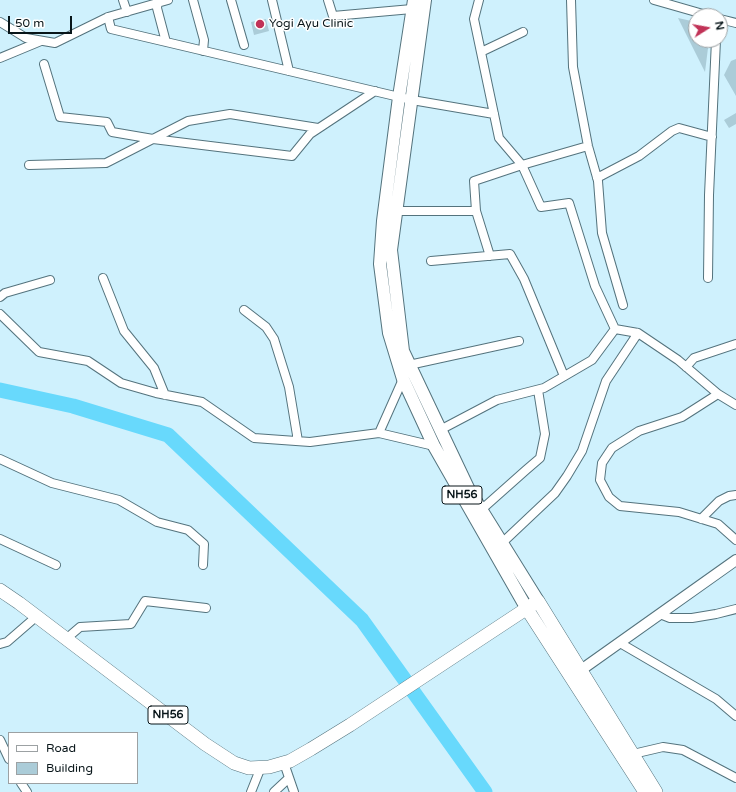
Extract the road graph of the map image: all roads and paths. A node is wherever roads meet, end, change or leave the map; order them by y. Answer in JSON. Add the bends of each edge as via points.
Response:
{"nodes":[{"id":1,"x":124,"y":0,"type":"edge"},
{"id":2,"x":168,"y":0,"type":"edge"},
{"id":3,"x":193,"y":0,"type":"edge"},
{"id":4,"x":231,"y":0,"type":"edge"},
{"id":5,"x":272,"y":0,"type":"edge"},
{"id":6,"x":328,"y":0,"type":"edge"},
{"id":7,"x":425,"y":0,"type":"edge"},
{"id":8,"x":479,"y":0,"type":"edge"},
{"id":9,"x":571,"y":0,"type":"edge"},
{"id":10,"x":654,"y":0,"type":"edge"},
{"id":11,"x":158,"y":1,"type":"edge"},
{"id":12,"x":413,"y":5,"type":"edge"},
{"id":13,"x":688,"y":10,"type":"edge"},
{"id":14,"x":127,"y":12,"type":"junction"},
{"id":15,"x":108,"y":17,"type":"junction"},
{"id":16,"x":0,"y":22,"type":"edge"},
{"id":17,"x":523,"y":32,"type":"dead end"},
{"id":18,"x":42,"y":40,"type":"junction"},
{"id":19,"x":166,"y":42,"type":"junction"},
{"id":20,"x":244,"y":45,"type":"dead end"},
{"id":21,"x":716,"y":48,"type":"edge"},
{"id":22,"x":203,"y":50,"type":"junction"},
{"id":23,"x":481,"y":52,"type":"junction"},
{"id":24,"x":0,"y":58,"type":"edge"},
{"id":25,"x":44,"y":64,"type":"dead end"},
{"id":26,"x":289,"y":71,"type":"junction"},
{"id":27,"x":375,"y":91,"type":"junction"},
{"id":28,"x":399,"y":97,"type":"junction"},
{"id":29,"x":412,"y":100,"type":"junction"},
{"id":30,"x":494,"y":114,"type":"junction"},
{"id":31,"x":318,"y":128,"type":"junction"},
{"id":32,"x":712,"y":137,"type":"junction"},
{"id":33,"x":153,"y":139,"type":"junction"},
{"id":34,"x":588,"y":146,"type":"junction"},
{"id":35,"x":29,"y":165,"type":"dead end"},
{"id":36,"x":522,"y":165,"type":"junction"},
{"id":37,"x":597,"y":178,"type":"junction"},
{"id":38,"x":397,"y":211,"type":"junction"},
{"id":39,"x":476,"y":211,"type":"junction"},
{"id":40,"x":490,"y":256,"type":"junction"},
{"id":41,"x":431,"y":261,"type":"dead end"},
{"id":42,"x":103,"y":278,"type":"dead end"},
{"id":43,"x":708,"y":278,"type":"dead end"},
{"id":44,"x":50,"y":280,"type":"dead end"},
{"id":45,"x":0,"y":297,"type":"edge"},
{"id":46,"x":623,"y":305,"type":"dead end"},
{"id":47,"x":244,"y":310,"type":"dead end"},
{"id":48,"x":0,"y":314,"type":"edge"},
{"id":49,"x":615,"y":329,"type":"junction"},
{"id":50,"x":638,"y":333,"type":"junction"},
{"id":51,"x":519,"y":341,"type":"dead end"},
{"id":52,"x":736,"y":344,"type":"edge"},
{"id":53,"x":409,"y":365,"type":"junction"},
{"id":54,"x":686,"y":367,"type":"junction"},
{"id":55,"x":564,"y":376,"type":"junction"},
{"id":56,"x":403,"y":379,"type":"junction"},
{"id":57,"x":538,"y":390,"type":"junction"},
{"id":58,"x":718,"y":394,"type":"junction"},
{"id":59,"x":165,"y":395,"type":"junction"},
{"id":60,"x":736,"y":405,"type":"edge"},
{"id":61,"x":440,"y":430,"type":"junction"},
{"id":62,"x":379,"y":433,"type":"junction"},
{"id":63,"x":298,"y":441,"type":"junction"},
{"id":64,"x":434,"y":446,"type":"junction"},
{"id":65,"x":0,"y":459,"type":"edge"},
{"id":66,"x":736,"y":495,"type":"edge"},
{"id":67,"x":481,"y":510,"type":"junction"},
{"id":68,"x":701,"y":519,"type":"junction"},
{"id":69,"x":0,"y":539,"type":"edge"},
{"id":70,"x":736,"y":540,"type":"edge"},
{"id":71,"x":502,"y":543,"type":"junction"},
{"id":72,"x":736,"y":560,"type":"edge"},
{"id":73,"x":56,"y":565,"type":"dead end"},
{"id":74,"x":203,"y":565,"type":"dead end"},
{"id":75,"x":0,"y":590,"type":"edge"},
{"id":76,"x":533,"y":605,"type":"junction"},
{"id":77,"x":206,"y":608,"type":"dead end"},
{"id":78,"x":736,"y":609,"type":"edge"},
{"id":79,"x":660,"y":614,"type":"junction"},
{"id":80,"x":37,"y":616,"type":"junction"},
{"id":81,"x":66,"y":639,"type":"junction"},
{"id":82,"x":620,"y":642,"type":"junction"},
{"id":83,"x":0,"y":644,"type":"edge"},
{"id":84,"x":581,"y":670,"type":"junction"},
{"id":85,"x":736,"y":716,"type":"edge"},
{"id":86,"x":0,"y":740,"type":"edge"},
{"id":87,"x":633,"y":754,"type":"junction"},
{"id":88,"x":8,"y":757,"type":"edge"},
{"id":89,"x":284,"y":762,"type":"junction"},
{"id":90,"x":261,"y":767,"type":"junction"},
{"id":91,"x":289,"y":778,"type":"junction"},
{"id":92,"x":736,"y":778,"type":"edge"},
{"id":93,"x":21,"y":784,"type":"edge"},
{"id":94,"x":27,"y":792,"type":"edge"},
{"id":95,"x":251,"y":792,"type":"edge"},
{"id":96,"x":274,"y":792,"type":"edge"},
{"id":97,"x":294,"y":792,"type":"edge"},
{"id":98,"x":645,"y":792,"type":"edge"},
{"id":99,"x":656,"y":792,"type":"edge"}],
"edges":[{"from":1,"to":14,"type":"street"},
{"from":2,"to":11,"type":"street"},
{"from":3,"to":22,"type":"street","via":[[204,40]]},
{"from":4,"to":20,"type":"street"},
{"from":5,"to":26,"type":"street"},
{"from":6,"to":12,"type":"street","via":[[333,16]]},
{"from":7,"to":29,"type":"main road"},
{"from":8,"to":23,"type":"street","via":[[474,19]]},
{"from":9,"to":34,"type":"street","via":[[573,68]]},
{"from":10,"to":13,"type":"street"},
{"from":11,"to":14,"type":"street"},
{"from":11,"to":19,"type":"street","via":[[157,8]]},
{"from":12,"to":28,"type":"main road"},
{"from":14,"to":15,"type":"street"},
{"from":15,"to":18,"type":"street","via":[[55,43]]},
{"from":15,"to":19,"type":"street","via":[[111,29]]},
{"from":16,"to":18,"type":"street","via":[[26,38]]},
{"from":17,"to":23,"type":"street"},
{"from":18,"to":24,"type":"street"},
{"from":19,"to":22,"type":"street"},
{"from":21,"to":32,"type":"street"},
{"from":22,"to":26,"type":"street"},
{"from":23,"to":30,"type":"street"},
{"from":25,"to":33,"type":"street","via":[[60,117],[106,122],[112,132]]},
{"from":26,"to":27,"type":"street"},
{"from":27,"to":28,"type":"street"},
{"from":27,"to":31,"type":"street"},
{"from":28,"to":29,"type":"street"},
{"from":28,"to":56,"type":"main road","via":[[380,264],[389,333]]},
{"from":29,"to":30,"type":"street"},
{"from":29,"to":38,"type":"main road"},
{"from":30,"to":36,"type":"street","via":[[499,138]]},
{"from":31,"to":33,"type":"street","via":[[230,114],[188,122]]},
{"from":31,"to":33,"type":"street","via":[[292,156]]},
{"from":32,"to":37,"type":"street","via":[[679,128],[639,156]]},
{"from":32,"to":43,"type":"street"},
{"from":33,"to":35,"type":"street","via":[[106,163]]},
{"from":34,"to":36,"type":"street"},
{"from":34,"to":37,"type":"street"},
{"from":36,"to":39,"type":"street","via":[[474,181]]},
{"from":36,"to":49,"type":"street","via":[[541,207],[569,203],[595,286]]},
{"from":37,"to":46,"type":"street","via":[[602,233]]},
{"from":38,"to":39,"type":"street"},
{"from":38,"to":53,"type":"main road","via":[[391,250],[403,352]]},
{"from":39,"to":40,"type":"street"},
{"from":40,"to":41,"type":"street"},
{"from":40,"to":55,"type":"street","via":[[510,254],[524,279]]},
{"from":42,"to":59,"type":"street","via":[[124,331],[154,368]]},
{"from":44,"to":45,"type":"street","via":[[5,293]]},
{"from":47,"to":63,"type":"street","via":[[266,327],[274,339],[289,387]]},
{"from":48,"to":59,"type":"street","via":[[38,352],[88,361],[120,383]]},
{"from":49,"to":50,"type":"street"},
{"from":49,"to":55,"type":"street","via":[[592,360]]},
{"from":50,"to":54,"type":"street"},
{"from":50,"to":71,"type":"street","via":[[606,381],[582,451],[571,470],[555,493]]},
{"from":51,"to":53,"type":"street"},
{"from":52,"to":54,"type":"street","via":[[694,358]]},
{"from":53,"to":61,"type":"main road"},
{"from":54,"to":58,"type":"street"},
{"from":55,"to":57,"type":"street"},
{"from":56,"to":62,"type":"street"},
{"from":56,"to":64,"type":"main road","number":"NH56"},
{"from":57,"to":61,"type":"street","via":[[497,400]]},
{"from":57,"to":67,"type":"street","via":[[545,434],[540,458]]},
{"from":58,"to":60,"type":"street"},
{"from":58,"to":68,"type":"street","via":[[682,416],[639,431],[612,448],[602,463],[600,480],[609,497],[620,506],[679,512]]},
{"from":59,"to":63,"type":"street","via":[[202,402],[254,438]]},
{"from":61,"to":67,"type":"main road"},
{"from":62,"to":63,"type":"street","via":[[310,442]]},
{"from":62,"to":64,"type":"street"},
{"from":64,"to":76,"type":"main road","number":"NH56"},
{"from":65,"to":74,"type":"street","via":[[52,483],[119,500],[157,522],[188,530],[204,544]]},
{"from":66,"to":68,"type":"street","via":[[718,501]]},
{"from":67,"to":71,"type":"main road"},
{"from":68,"to":70,"type":"street","via":[[718,524]]},
{"from":69,"to":73,"type":"street"},
{"from":71,"to":76,"type":"main road"},
{"from":72,"to":79,"type":"street"},
{"from":75,"to":80,"type":"highway","number":"NH56"},
{"from":76,"to":84,"type":"highway","number":"NH56"},
{"from":76,"to":89,"type":"highway","number":"NH56","via":[[350,725],[290,761]]},
{"from":76,"to":98,"type":"highway","number":"NH56"},
{"from":77,"to":81,"type":"street","via":[[145,601],[131,624],[80,627]]},
{"from":78,"to":79,"type":"street","via":[[692,618],[670,618]]},
{"from":79,"to":82,"type":"street"},
{"from":80,"to":81,"type":"highway","number":"NH56"},
{"from":80,"to":83,"type":"street","via":[[7,642]]},
{"from":81,"to":90,"type":"highway","number":"NH56","via":[[205,744],[234,763],[249,768]]},
{"from":82,"to":84,"type":"street"},
{"from":82,"to":85,"type":"street","via":[[716,699]]},
{"from":84,"to":87,"type":"highway","number":"NH56"},
{"from":86,"to":88,"type":"street"},
{"from":87,"to":92,"type":"street","via":[[663,747],[683,750]]},
{"from":87,"to":99,"type":"highway","number":"NH56"},
{"from":89,"to":90,"type":"highway","number":"NH56"},
{"from":89,"to":91,"type":"street"},
{"from":90,"to":95,"type":"street"},
{"from":91,"to":96,"type":"street"},
{"from":91,"to":97,"type":"street"},
{"from":93,"to":94,"type":"street"}]}
